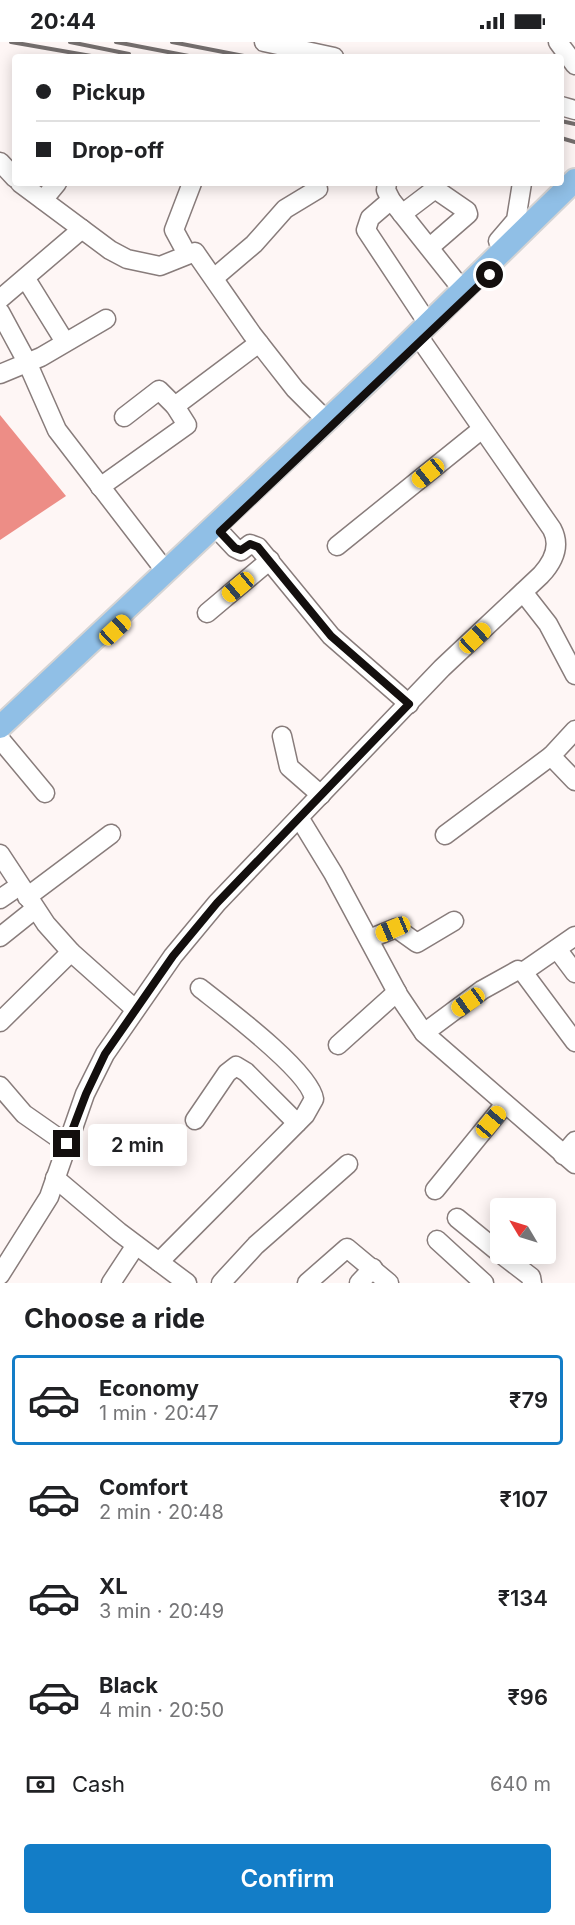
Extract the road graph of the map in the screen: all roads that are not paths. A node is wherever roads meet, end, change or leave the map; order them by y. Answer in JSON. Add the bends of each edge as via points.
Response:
{"nodes":[{"id":1,"x":264,"y":42,"type":"edge"},
{"id":2,"x":558,"y":42,"type":"edge"},
{"id":3,"x":320,"y":54,"type":"edge"},
{"id":4,"x":575,"y":64,"type":"edge"},
{"id":5,"x":0,"y":162,"type":"edge"},
{"id":6,"x":12,"y":175,"type":"edge"},
{"id":7,"x":575,"y":180,"type":"edge"},
{"id":8,"x":24,"y":186,"type":"edge"},
{"id":9,"x":55,"y":186,"type":"edge"},
{"id":10,"x":185,"y":186,"type":"edge"},
{"id":11,"x":522,"y":186,"type":"edge"},
{"id":12,"x":318,"y":189,"type":"dead end"},
{"id":13,"x":389,"y":191,"type":"edge"},
{"id":14,"x":575,"y":193,"type":"edge"},
{"id":15,"x":43,"y":200,"type":"junction"},
{"id":16,"x":402,"y":214,"type":"junction"},
{"id":17,"x":82,"y":230,"type":"junction"},
{"id":18,"x":430,"y":247,"type":"junction"},
{"id":19,"x":187,"y":254,"type":"junction"},
{"id":20,"x":214,"y":278,"type":"junction"},
{"id":21,"x":26,"y":279,"type":"junction"},
{"id":22,"x":456,"y":283,"type":"junction"},
{"id":23,"x":0,"y":299,"type":"edge"},
{"id":24,"x":0,"y":312,"type":"edge"},
{"id":25,"x":423,"y":316,"type":"junction"},
{"id":26,"x":106,"y":319,"type":"dead end"},
{"id":27,"x":421,"y":340,"type":"junction"},
{"id":28,"x":65,"y":342,"type":"junction"},
{"id":29,"x":259,"y":343,"type":"junction"},
{"id":30,"x":27,"y":362,"type":"junction"},
{"id":31,"x":0,"y":374,"type":"edge"},
{"id":32,"x":175,"y":406,"type":"junction"},
{"id":33,"x":320,"y":414,"type":"junction"},
{"id":34,"x":124,"y":417,"type":"dead end"},
{"id":35,"x":482,"y":429,"type":"junction"},
{"id":36,"x":100,"y":487,"type":"junction"},
{"id":37,"x":220,"y":532,"type":"junction"},
{"id":38,"x":566,"y":540,"type":"edge"},
{"id":39,"x":337,"y":546,"type":"dead end"},
{"id":40,"x":270,"y":561,"type":"junction"},
{"id":41,"x":160,"y":564,"type":"junction"},
{"id":42,"x":523,"y":592,"type":"junction"},
{"id":43,"x":207,"y":613,"type":"dead end"},
{"id":44,"x":575,"y":675,"type":"edge"},
{"id":45,"x":54,"y":677,"type":"junction"},
{"id":46,"x":409,"y":704,"type":"junction"},
{"id":47,"x":0,"y":727,"type":"edge"},
{"id":48,"x":575,"y":730,"type":"edge"},
{"id":49,"x":282,"y":736,"type":"dead end"},
{"id":50,"x":0,"y":739,"type":"edge"},
{"id":51,"x":551,"y":756,"type":"junction"},
{"id":52,"x":575,"y":781,"type":"edge"},
{"id":53,"x":45,"y":794,"type":"dead end"},
{"id":54,"x":321,"y":795,"type":"junction"},
{"id":55,"x":300,"y":819,"type":"junction"},
{"id":56,"x":111,"y":834,"type":"dead end"},
{"id":57,"x":445,"y":835,"type":"dead end"},
{"id":58,"x":0,"y":855,"type":"edge"},
{"id":59,"x":27,"y":897,"type":"junction"},
{"id":60,"x":0,"y":898,"type":"edge"},
{"id":61,"x":453,"y":921,"type":"dead end"},
{"id":62,"x":575,"y":936,"type":"edge"},
{"id":63,"x":0,"y":937,"type":"edge"},
{"id":64,"x":369,"y":939,"type":"junction"},
{"id":65,"x":557,"y":950,"type":"junction"},
{"id":66,"x":71,"y":952,"type":"junction"},
{"id":67,"x":523,"y":972,"type":"junction"},
{"id":68,"x":575,"y":973,"type":"edge"},
{"id":69,"x":200,"y":988,"type":"dead end"},
{"id":70,"x":396,"y":992,"type":"junction"},
{"id":71,"x":135,"y":1009,"type":"junction"},
{"id":72,"x":0,"y":1022,"type":"edge"},
{"id":73,"x":424,"y":1033,"type":"junction"},
{"id":74,"x":574,"y":1039,"type":"edge"},
{"id":75,"x":338,"y":1045,"type":"dead end"},
{"id":76,"x":0,"y":1086,"type":"edge"},
{"id":77,"x":506,"y":1104,"type":"junction"},
{"id":78,"x":195,"y":1119,"type":"dead end"},
{"id":79,"x":297,"y":1123,"type":"junction"},
{"id":80,"x":67,"y":1144,"type":"junction"},
{"id":81,"x":571,"y":1153,"type":"edge"},
{"id":82,"x":348,"y":1164,"type":"dead end"},
{"id":83,"x":55,"y":1178,"type":"junction"},
{"id":84,"x":435,"y":1190,"type":"dead end"},
{"id":85,"x":457,"y":1218,"type":"dead end"},
{"id":86,"x":437,"y":1240,"type":"dead end"},
{"id":87,"x":136,"y":1245,"type":"junction"},
{"id":88,"x":490,"y":1245,"type":"edge"},
{"id":89,"x":159,"y":1262,"type":"junction"},
{"id":90,"x":514,"y":1264,"type":"edge"},
{"id":91,"x":373,"y":1268,"type":"junction"},
{"id":92,"x":0,"y":1275,"type":"edge"},
{"id":93,"x":111,"y":1283,"type":"edge"},
{"id":94,"x":187,"y":1283,"type":"edge"},
{"id":95,"x":221,"y":1283,"type":"edge"},
{"id":96,"x":307,"y":1283,"type":"edge"},
{"id":97,"x":359,"y":1283,"type":"edge"},
{"id":98,"x":389,"y":1283,"type":"edge"},
{"id":99,"x":484,"y":1283,"type":"edge"},
{"id":100,"x":532,"y":1283,"type":"edge"}],
"edges":[{"from":1,"to":3,"type":"street"},
{"from":2,"to":4,"type":"street"},
{"from":5,"to":6,"type":"street"},
{"from":7,"to":45,"type":"main road","via":[[384,367]]},
{"from":8,"to":15,"type":"street"},
{"from":9,"to":15,"type":"street"},
{"from":10,"to":19,"type":"street","via":[[174,230]]},
{"from":11,"to":22,"type":"street","via":[[513,225]]},
{"from":12,"to":20,"type":"street","via":[[285,209],[254,244]]},
{"from":13,"to":16,"type":"street"},
{"from":13,"to":25,"type":"street","via":[[366,230]]},
{"from":14,"to":27,"type":"street"},
{"from":15,"to":17,"type":"street"},
{"from":16,"to":18,"type":"street"},
{"from":16,"to":18,"type":"street","via":[[435,189],[467,211],[464,221]]},
{"from":17,"to":19,"type":"street","via":[[117,254],[153,266],[168,264]]},
{"from":17,"to":21,"type":"street"},
{"from":18,"to":22,"type":"street"},
{"from":19,"to":20,"type":"street","via":[[195,252]]},
{"from":20,"to":29,"type":"street"},
{"from":21,"to":23,"type":"street"},
{"from":21,"to":28,"type":"street"},
{"from":22,"to":25,"type":"street"},
{"from":24,"to":30,"type":"street"},
{"from":25,"to":33,"type":"street"},
{"from":26,"to":28,"type":"street"},
{"from":27,"to":35,"type":"street"},
{"from":27,"to":37,"type":"street"},
{"from":28,"to":30,"type":"street"},
{"from":29,"to":32,"type":"street"},
{"from":29,"to":33,"type":"street"},
{"from":30,"to":31,"type":"street"},
{"from":30,"to":36,"type":"street","via":[[57,430]]},
{"from":32,"to":34,"type":"street","via":[[159,390]]},
{"from":32,"to":36,"type":"street","via":[[187,422],[186,428]]},
{"from":33,"to":41,"type":"street"},
{"from":35,"to":38,"type":"street","via":[[552,529]]},
{"from":35,"to":39,"type":"street"},
{"from":36,"to":41,"type":"street"},
{"from":37,"to":40,"type":"street","via":[[235,548],[241,550],[250,544]]},
{"from":37,"to":45,"type":"street","via":[[62,679]]},
{"from":38,"to":42,"type":"street"},
{"from":40,"to":43,"type":"street"},
{"from":40,"to":46,"type":"street","via":[[331,636]]},
{"from":41,"to":45,"type":"street","via":[[73,644]]},
{"from":42,"to":44,"type":"street","via":[[548,624]]},
{"from":42,"to":46,"type":"street"},
{"from":45,"to":47,"type":"main road"},
{"from":46,"to":54,"type":"street"},
{"from":48,"to":51,"type":"street"},
{"from":49,"to":54,"type":"street","via":[[289,767]]},
{"from":50,"to":53,"type":"street"},
{"from":51,"to":52,"type":"street"},
{"from":51,"to":57,"type":"street"},
{"from":54,"to":55,"type":"street"},
{"from":55,"to":64,"type":"street"},
{"from":55,"to":71,"type":"street","via":[[217,903]]},
{"from":56,"to":59,"type":"street"},
{"from":58,"to":59,"type":"street"},
{"from":59,"to":60,"type":"street"},
{"from":59,"to":63,"type":"street"},
{"from":59,"to":66,"type":"street"},
{"from":61,"to":64,"type":"street","via":[[417,943],[396,928]]},
{"from":62,"to":65,"type":"street"},
{"from":64,"to":70,"type":"street"},
{"from":65,"to":67,"type":"street"},
{"from":65,"to":68,"type":"street"},
{"from":66,"to":71,"type":"street"},
{"from":66,"to":72,"type":"street"},
{"from":67,"to":73,"type":"street","via":[[516,970],[500,979]]},
{"from":67,"to":74,"type":"street"},
{"from":69,"to":79,"type":"street","via":[[263,1039],[307,1084],[314,1100]]},
{"from":70,"to":73,"type":"street"},
{"from":70,"to":75,"type":"street"},
{"from":71,"to":80,"type":"street","via":[[105,1054]]},
{"from":73,"to":77,"type":"street"},
{"from":76,"to":80,"type":"street","via":[[24,1114]]},
{"from":77,"to":81,"type":"street"},
{"from":77,"to":84,"type":"street"},
{"from":78,"to":79,"type":"street","via":[[227,1072],[236,1066]]},
{"from":79,"to":89,"type":"street"},
{"from":80,"to":83,"type":"street"},
{"from":82,"to":95,"type":"street","via":[[256,1245]]},
{"from":83,"to":87,"type":"street"},
{"from":83,"to":92,"type":"street","via":[[49,1197]]},
{"from":85,"to":88,"type":"street"},
{"from":86,"to":99,"type":"street"},
{"from":87,"to":89,"type":"street"},
{"from":87,"to":93,"type":"street"},
{"from":89,"to":94,"type":"street"},
{"from":90,"to":100,"type":"street","via":[[531,1277]]},
{"from":91,"to":96,"type":"street","via":[[347,1248]]},
{"from":91,"to":97,"type":"street"},
{"from":91,"to":98,"type":"street"}]}
